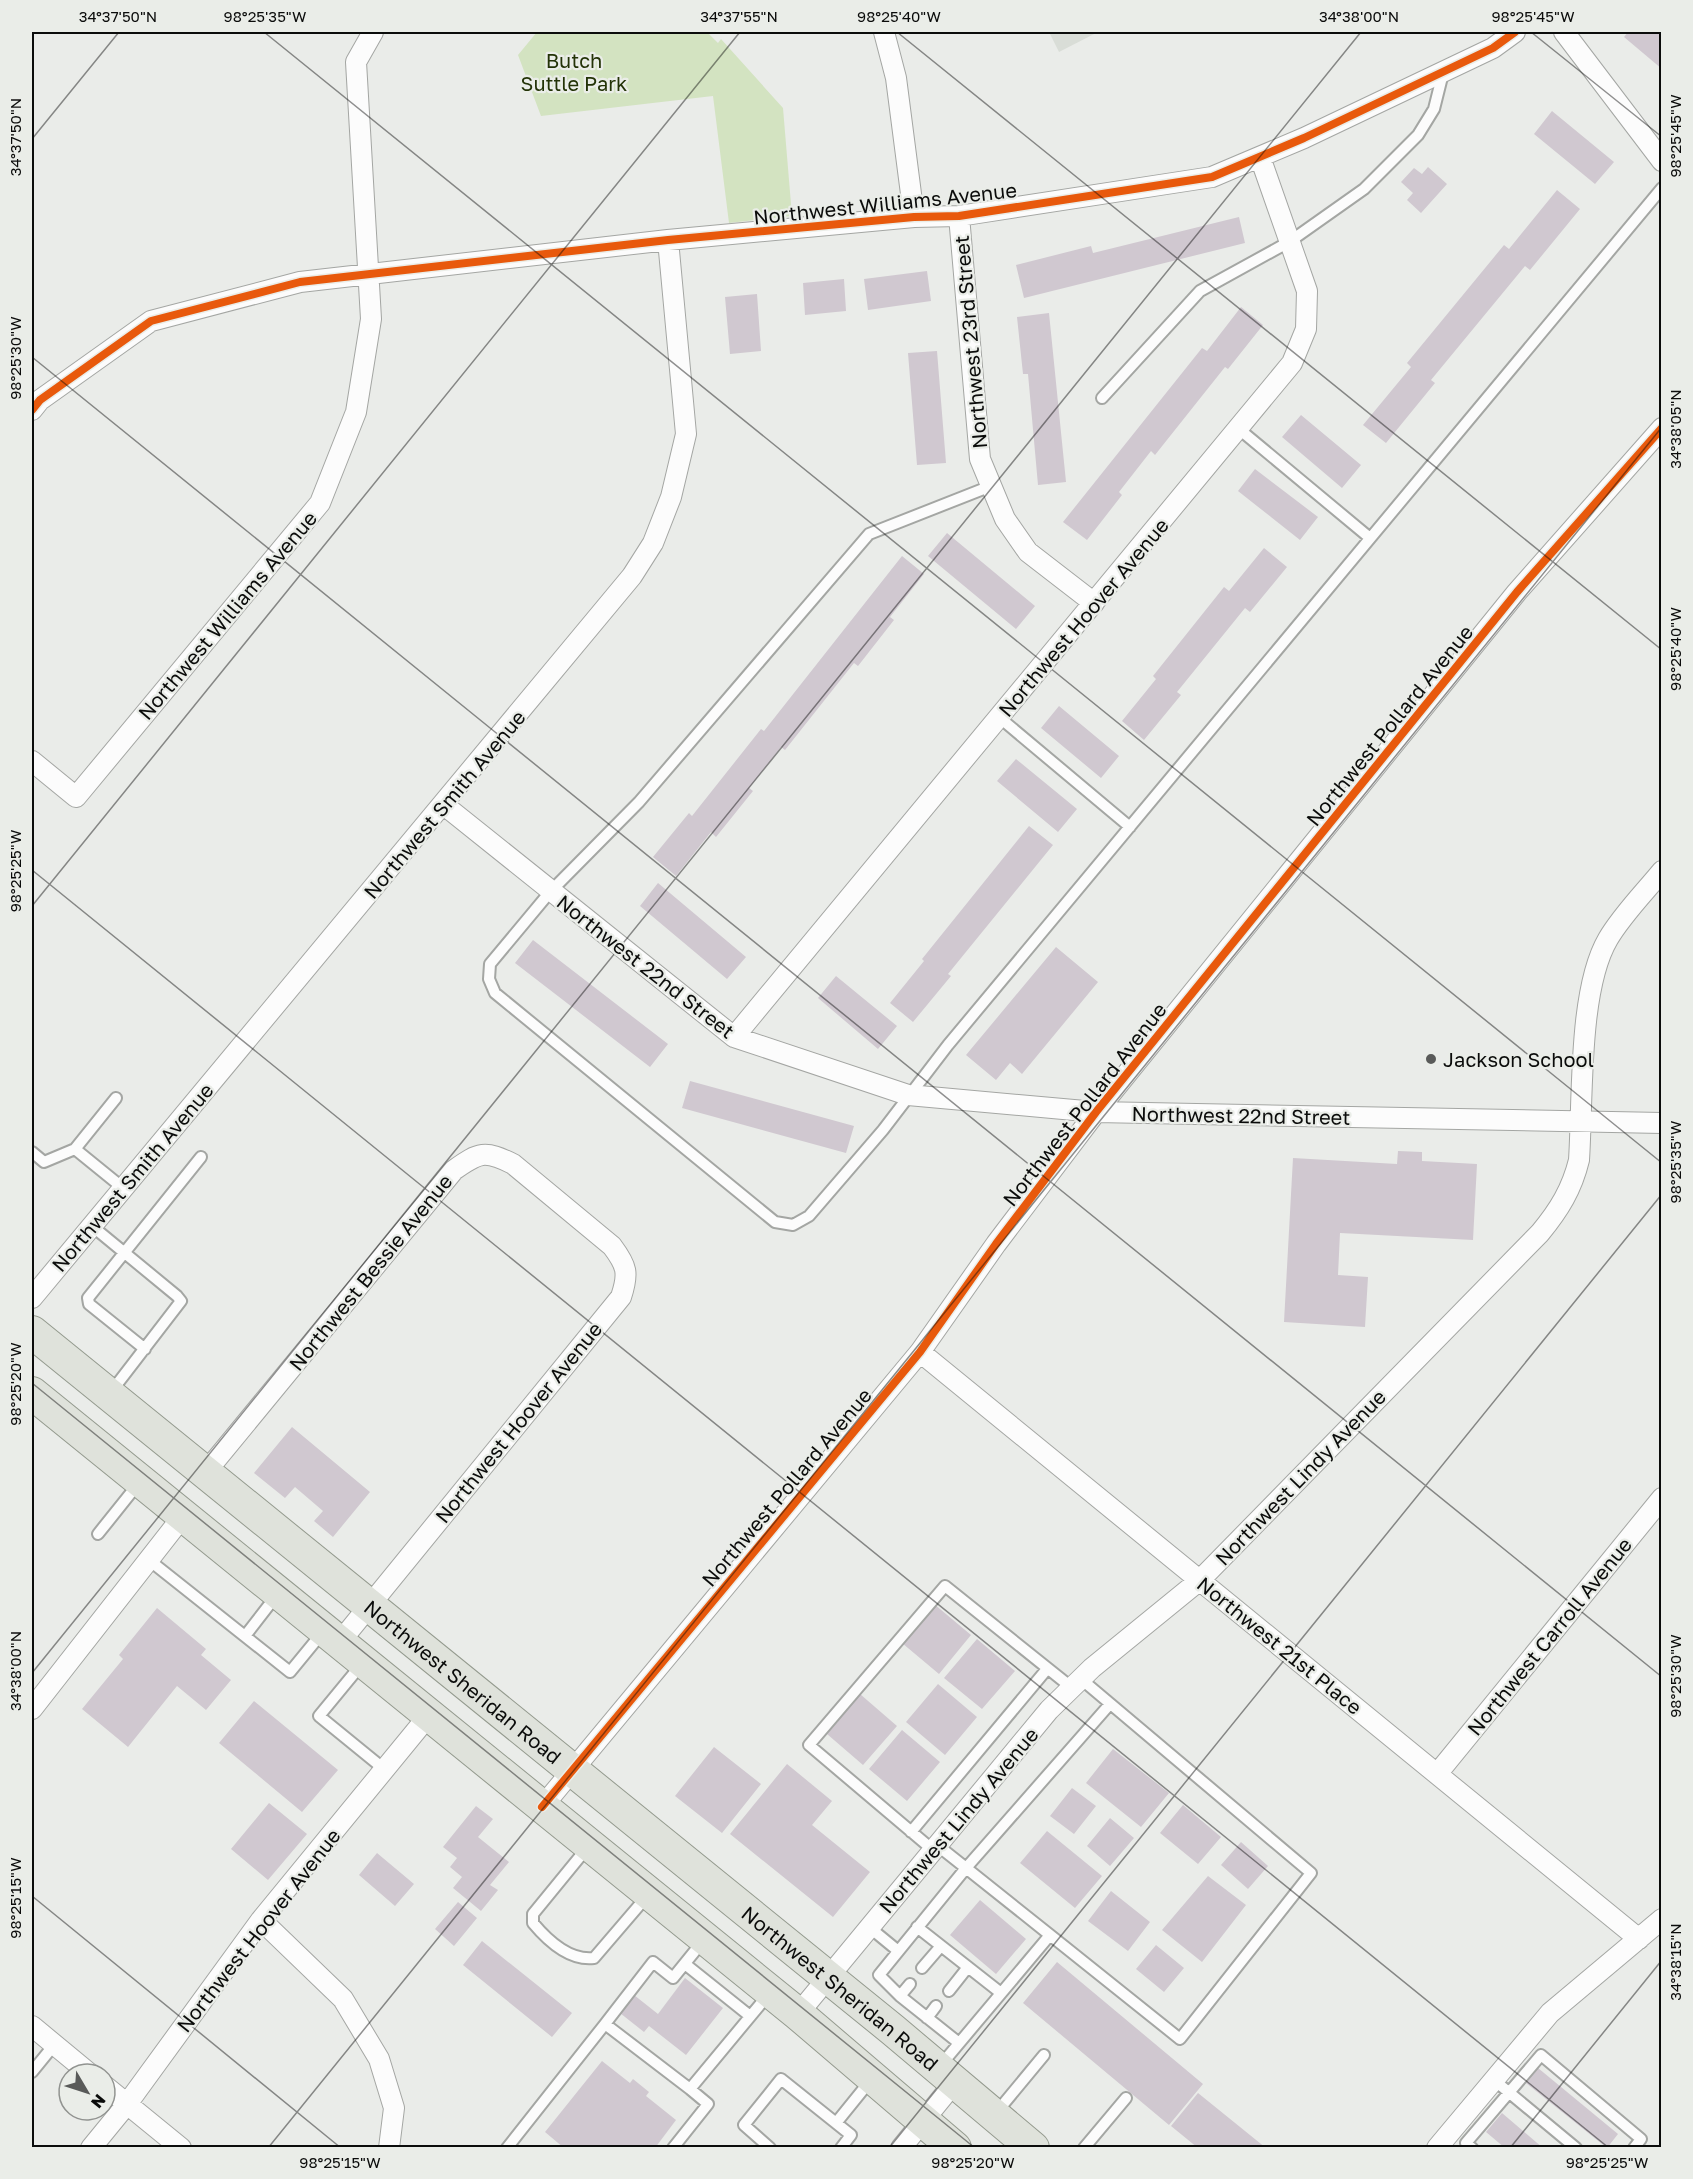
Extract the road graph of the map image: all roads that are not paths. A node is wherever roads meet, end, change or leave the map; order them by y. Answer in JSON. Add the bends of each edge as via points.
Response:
{"nodes":[{"id":1,"x":373,"y":32,"type":"edge"},
{"id":2,"x":884,"y":32,"type":"edge"},
{"id":3,"x":1515,"y":32,"type":"edge"},
{"id":4,"x":1564,"y":32,"type":"edge"},
{"id":5,"x":1443,"y":72,"type":"junction"},
{"id":6,"x":1260,"y":157,"type":"junction"},
{"id":7,"x":1662,"y":161,"type":"edge"},
{"id":8,"x":1662,"y":188,"type":"edge"},
{"id":9,"x":959,"y":216,"type":"junction"},
{"id":10,"x":914,"y":217,"type":"junction"},
{"id":11,"x":668,"y":240,"type":"junction"},
{"id":12,"x":1290,"y":242,"type":"junction"},
{"id":13,"x":369,"y":274,"type":"junction"},
{"id":14,"x":1102,"y":398,"type":"dead end"},
{"id":15,"x":32,"y":410,"type":"edge"},
{"id":16,"x":1662,"y":428,"type":"edge"},
{"id":17,"x":1239,"y":429,"type":"junction"},
{"id":18,"x":991,"y":486,"type":"junction"},
{"id":19,"x":1370,"y":538,"type":"junction"},
{"id":20,"x":1094,"y":603,"type":"junction"},
{"id":21,"x":1000,"y":718,"type":"junction"},
{"id":22,"x":32,"y":761,"type":"edge"},
{"id":23,"x":444,"y":805,"type":"junction"},
{"id":24,"x":1130,"y":827,"type":"junction"},
{"id":25,"x":1662,"y":871,"type":"edge"},
{"id":26,"x":550,"y":892,"type":"junction"},
{"id":27,"x":734,"y":1037,"type":"junction"},
{"id":28,"x":908,"y":1095,"type":"junction"},
{"id":29,"x":116,"y":1098,"type":"dead end"},
{"id":30,"x":1096,"y":1112,"type":"junction"},
{"id":31,"x":1582,"y":1121,"type":"junction"},
{"id":32,"x":1662,"y":1123,"type":"edge"},
{"id":33,"x":75,"y":1149,"type":"junction"},
{"id":34,"x":32,"y":1152,"type":"edge"},
{"id":35,"x":201,"y":1157,"type":"dead end"},
{"id":36,"x":123,"y":1188,"type":"junction"},
{"id":37,"x":561,"y":1203,"type":"joint"},
{"id":38,"x":92,"y":1226,"type":"junction"},
{"id":39,"x":124,"y":1252,"type":"junction"},
{"id":40,"x":32,"y":1298,"type":"edge"},
{"id":41,"x":32,"y":1332,"type":"edge"},
{"id":42,"x":145,"y":1349,"type":"junction"},
{"id":43,"x":920,"y":1352,"type":"junction"},
{"id":44,"x":32,"y":1393,"type":"edge"},
{"id":45,"x":108,"y":1394,"type":"junction"},
{"id":46,"x":206,"y":1473,"type":"junction"},
{"id":47,"x":140,"y":1481,"type":"junction"},
{"id":48,"x":1662,"y":1498,"type":"edge"},
{"id":49,"x":183,"y":1516,"type":"junction"},
{"id":50,"x":98,"y":1534,"type":"dead end"},
{"id":51,"x":148,"y":1560,"type":"junction"},
{"id":52,"x":1200,"y":1580,"type":"junction"},
{"id":53,"x":278,"y":1593,"type":"junction"},
{"id":54,"x":369,"y":1605,"type":"junction"},
{"id":55,"x":245,"y":1636,"type":"junction"},
{"id":56,"x":332,"y":1636,"type":"junction"},
{"id":57,"x":363,"y":1662,"type":"junction"},
{"id":58,"x":1047,"y":1669,"type":"junction"},
{"id":59,"x":1076,"y":1683,"type":"junction"},
{"id":60,"x":1110,"y":1704,"type":"junction"},
{"id":61,"x":32,"y":1709,"type":"edge"},
{"id":62,"x":429,"y":1715,"type":"junction"},
{"id":63,"x":384,"y":1769,"type":"junction"},
{"id":64,"x":573,"y":1770,"type":"junction"},
{"id":65,"x":1437,"y":1774,"type":"junction"},
{"id":66,"x":543,"y":1808,"type":"junction"},
{"id":67,"x":911,"y":1832,"type":"junction"},
{"id":68,"x":589,"y":1845,"type":"junction"},
{"id":69,"x":935,"y":1847,"type":"junction"},
{"id":70,"x":966,"y":1869,"type":"junction"},
{"id":71,"x":649,"y":1894,"type":"junction"},
{"id":72,"x":1662,"y":1919,"type":"edge"},
{"id":73,"x":261,"y":1920,"type":"junction"},
{"id":74,"x":869,"y":1927,"type":"junction"},
{"id":75,"x":917,"y":1927,"type":"junction"},
{"id":76,"x":1050,"y":1935,"type":"junction"},
{"id":77,"x":705,"y":1939,"type":"junction"},
{"id":78,"x":1639,"y":1939,"type":"junction"},
{"id":79,"x":941,"y":1946,"type":"junction"},
{"id":80,"x":897,"y":1950,"type":"junction"},
{"id":81,"x":685,"y":1964,"type":"junction"},
{"id":82,"x":968,"y":1966,"type":"junction"},
{"id":83,"x":922,"y":1968,"type":"dead end"},
{"id":84,"x":828,"y":1978,"type":"junction"},
{"id":85,"x":910,"y":1984,"type":"dead end"},
{"id":86,"x":949,"y":1991,"type":"dead end"},
{"id":87,"x":770,"y":1992,"type":"junction"},
{"id":88,"x":1002,"y":1993,"type":"junction"},
{"id":89,"x":936,"y":2006,"type":"dead end"},
{"id":90,"x":898,"y":2010,"type":"junction"},
{"id":91,"x":798,"y":2014,"type":"junction"},
{"id":92,"x":750,"y":2016,"type":"junction"},
{"id":93,"x":927,"y":2018,"type":"junction"},
{"id":94,"x":604,"y":2024,"type":"junction"},
{"id":95,"x":32,"y":2026,"type":"edge"},
{"id":96,"x":959,"y":2043,"type":"junction"},
{"id":97,"x":1525,"y":2043,"type":"junction"},
{"id":98,"x":54,"y":2044,"type":"junction"},
{"id":99,"x":1044,"y":2055,"type":"dead end"},
{"id":100,"x":1541,"y":2055,"type":"junction"},
{"id":101,"x":76,"y":2062,"type":"edge"},
{"id":102,"x":32,"y":2072,"type":"edge"},
{"id":103,"x":946,"y":2076,"type":"junction"},
{"id":104,"x":873,"y":2078,"type":"junction"},
{"id":105,"x":1494,"y":2080,"type":"junction"},
{"id":106,"x":690,"y":2089,"type":"junction"},
{"id":107,"x":1509,"y":2093,"type":"junction"},
{"id":108,"x":117,"y":2096,"type":"edge"},
{"id":109,"x":1126,"y":2098,"type":"dead end"},
{"id":110,"x":127,"y":2104,"type":"junction"},
{"id":111,"x":994,"y":2115,"type":"junction"},
{"id":112,"x":922,"y":2121,"type":"junction"},
{"id":113,"x":836,"y":2123,"type":"junction"},
{"id":114,"x":1463,"y":2140,"type":"edge"},
{"id":115,"x":92,"y":2148,"type":"edge"},
{"id":116,"x":180,"y":2148,"type":"edge"},
{"id":117,"x":389,"y":2148,"type":"edge"},
{"id":118,"x":507,"y":2148,"type":"edge"},
{"id":119,"x":673,"y":2148,"type":"edge"},
{"id":120,"x":771,"y":2148,"type":"edge"},
{"id":121,"x":841,"y":2148,"type":"edge"},
{"id":122,"x":901,"y":2148,"type":"edge"},
{"id":123,"x":955,"y":2148,"type":"edge"},
{"id":124,"x":1033,"y":2148,"type":"edge"},
{"id":125,"x":1084,"y":2148,"type":"edge"},
{"id":126,"x":1437,"y":2148,"type":"edge"},
{"id":127,"x":1576,"y":2148,"type":"edge"},
{"id":128,"x":1634,"y":2148,"type":"edge"}],
"edges":[{"from":1,"to":13,"type":"street","via":[[356,62]]},
{"from":2,"to":10,"type":"street","via":[[896,78]]},
{"from":3,"to":5,"type":"street","name":"Northwest Williams Avenue","via":[[1493,48]]},
{"from":4,"to":7,"type":"street"},
{"from":5,"to":6,"type":"street","name":"Northwest Williams Avenue"},
{"from":5,"to":12,"type":"lane","via":[[1434,109],[1418,135],[1364,189]]},
{"from":6,"to":9,"type":"street","name":"Northwest Williams Avenue","via":[[1212,177]]},
{"from":6,"to":12,"type":"street","name":"Northwest Hoover Avenue"},
{"from":8,"to":19,"type":"lane"},
{"from":9,"to":10,"type":"street","name":"Northwest Williams Avenue"},
{"from":9,"to":18,"type":"street","name":"Northwest 23rd Street","via":[[980,459]]},
{"from":10,"to":11,"type":"street","name":"Northwest Williams Avenue"},
{"from":11,"to":13,"type":"street","name":"Northwest Williams Avenue"},
{"from":11,"to":23,"type":"street","name":"Northwest Smith Avenue","via":[[686,434],[671,497],[653,543],[632,576]]},
{"from":12,"to":14,"type":"lane","via":[[1200,291]]},
{"from":12,"to":17,"type":"street","name":"Northwest Hoover Avenue","via":[[1307,291],[1306,329],[1292,363]]},
{"from":13,"to":15,"type":"street","via":[[300,282],[151,321],[40,400]]},
{"from":13,"to":22,"type":"street","name":"Northwest Williams Avenue","via":[[371,319],[356,412],[320,503],[76,797]]},
{"from":16,"to":30,"type":"street","name":"Northwest Pollard Avenue","via":[[1517,592]]},
{"from":17,"to":19,"type":"lane"},
{"from":17,"to":20,"type":"street","name":"Northwest Hoover Avenue"},
{"from":18,"to":20,"type":"street","name":"Northwest 23rd Street","via":[[1005,519],[1028,552]]},
{"from":18,"to":26,"type":"lane","via":[[869,534],[639,802]]},
{"from":19,"to":24,"type":"lane"},
{"from":20,"to":21,"type":"street","name":"Northwest Hoover Avenue"},
{"from":21,"to":24,"type":"lane"},
{"from":21,"to":27,"type":"street","name":"Northwest Hoover Avenue"},
{"from":23,"to":26,"type":"street","name":"Northwest 22nd Street"},
{"from":23,"to":36,"type":"street","name":"Northwest Smith Avenue"},
{"from":24,"to":28,"type":"lane"},
{"from":25,"to":31,"type":"street","name":"Northwest Lindy Avenue","via":[[1608,939],[1598,959],[1587,1008]]},
{"from":26,"to":27,"type":"street","name":"Northwest 22nd Street"},
{"from":26,"to":28,"type":"lane","via":[[490,964],[489,979],[495,993],[775,1222],[794,1225],[809,1216]]},
{"from":27,"to":28,"type":"street","name":"Northwest 22nd Street"},
{"from":28,"to":30,"type":"street","name":"Northwest 22nd Street"},
{"from":29,"to":33,"type":"lane"},
{"from":30,"to":31,"type":"street","name":"Northwest 22nd Street"},
{"from":30,"to":43,"type":"street","name":"Northwest Pollard Avenue"},
{"from":31,"to":32,"type":"street","name":"Northwest 22nd Street"},
{"from":31,"to":52,"type":"street","name":"Northwest Lindy Avenue","via":[[1573,1184],[1540,1233]]},
{"from":33,"to":34,"type":"lane","via":[[44,1162]]},
{"from":33,"to":36,"type":"lane"},
{"from":35,"to":39,"type":"lane"},
{"from":36,"to":38,"type":"street","name":"Northwest Smith Avenue"},
{"from":37,"to":46,"type":"street","name":"Northwest Bessie Avenue","via":[[513,1164],[494,1154],[476,1154],[454,1170]]},
{"from":37,"to":54,"type":"street","name":"Northwest Hoover Avenue","via":[[612,1246],[624,1262],[627,1279],[621,1297]]},
{"from":38,"to":39,"type":"lane"},
{"from":38,"to":40,"type":"street","name":"Northwest Smith Avenue"},
{"from":39,"to":42,"type":"lane","via":[[181,1301]]},
{"from":39,"to":42,"type":"lane","via":[[88,1298],[90,1304]]},
{"from":41,"to":45,"type":"main road","name":"Northwest Sheridan Road"},
{"from":42,"to":45,"type":"lane"},
{"from":43,"to":52,"type":"street","name":"Northwest 21st Place"},
{"from":43,"to":64,"type":"street","name":"Northwest Pollard Avenue"},
{"from":44,"to":47,"type":"main road"},
{"from":45,"to":46,"type":"main road","name":"Northwest Sheridan Road"},
{"from":46,"to":54,"type":"main road","name":"Northwest Sheridan Road"},
{"from":47,"to":49,"type":"main road"},
{"from":47,"to":50,"type":"lane"},
{"from":48,"to":65,"type":"street","name":"Northwest Carroll Avenue"},
{"from":49,"to":51,"type":"street"},
{"from":49,"to":53,"type":"main road"},
{"from":51,"to":55,"type":"lane"},
{"from":51,"to":61,"type":"street"},
{"from":52,"to":59,"type":"street","name":"Northwest Lindy Avenue"},
{"from":52,"to":65,"type":"street","name":"Northwest 21st Place"},
{"from":53,"to":55,"type":"lane"},
{"from":53,"to":56,"type":"main road"},
{"from":54,"to":56,"type":"street","name":"Northwest Hoover Avenue"},
{"from":54,"to":64,"type":"main road","name":"Northwest Sheridan Road"},
{"from":55,"to":56,"type":"lane","via":[[290,1672]]},
{"from":56,"to":57,"type":"main road"},
{"from":57,"to":62,"type":"main road"},
{"from":57,"to":63,"type":"lane","via":[[319,1716]]},
{"from":58,"to":59,"type":"lane"},
{"from":58,"to":67,"type":"lane"},
{"from":58,"to":67,"type":"lane","via":[[945,1586],[809,1745]]},
{"from":59,"to":60,"type":"lane"},
{"from":59,"to":69,"type":"street","name":"Northwest Lindy Avenue","via":[[1034,1727]]},
{"from":60,"to":70,"type":"lane"},
{"from":60,"to":76,"type":"lane","via":[[1311,1874],[1180,2038]]},
{"from":62,"to":63,"type":"street","name":"Northwest Hoover Avenue"},
{"from":62,"to":66,"type":"main road"},
{"from":63,"to":73,"type":"street","name":"Northwest Hoover Avenue"},
{"from":64,"to":66,"type":"street","name":"Northwest Pollard Avenue"},
{"from":64,"to":84,"type":"main road","name":"Northwest Sheridan Road"},
{"from":65,"to":78,"type":"street","name":"Northwest 21st Place"},
{"from":66,"to":68,"type":"main road"},
{"from":67,"to":69,"type":"lane"},
{"from":68,"to":71,"type":"main road"},
{"from":68,"to":71,"type":"lane","via":[[533,1914],[533,1923],[543,1936],[568,1954],[582,1960],[594,1958]]},
{"from":69,"to":70,"type":"lane"},
{"from":69,"to":74,"type":"street","name":"Northwest Lindy Avenue"},
{"from":70,"to":75,"type":"lane"},
{"from":70,"to":76,"type":"lane"},
{"from":71,"to":77,"type":"main road"},
{"from":72,"to":78,"type":"street"},
{"from":73,"to":110,"type":"street","name":"Northwest Hoover Avenue"},
{"from":73,"to":117,"type":"street","via":[[343,1999],[379,2059],[394,2108]]},
{"from":74,"to":80,"type":"lane"},
{"from":74,"to":84,"type":"street","name":"Northwest Lindy Avenue"},
{"from":75,"to":79,"type":"lane"},
{"from":75,"to":80,"type":"lane"},
{"from":76,"to":88,"type":"lane"},
{"from":77,"to":81,"type":"lane"},
{"from":77,"to":87,"type":"main road"},
{"from":78,"to":97,"type":"street","via":[[1567,1996]]},
{"from":79,"to":82,"type":"lane"},
{"from":79,"to":83,"type":"lane"},
{"from":80,"to":90,"type":"lane","via":[[879,1975]]},
{"from":81,"to":92,"type":"lane"},
{"from":81,"to":94,"type":"lane","via":[[673,1978],[653,1962]]},
{"from":82,"to":86,"type":"lane"},
{"from":82,"to":88,"type":"lane"},
{"from":84,"to":90,"type":"main road","name":"Northwest Sheridan Road"},
{"from":84,"to":91,"type":"street","name":"Northwest Lindy Avenue"},
{"from":85,"to":90,"type":"lane"},
{"from":87,"to":91,"type":"main road"},
{"from":87,"to":92,"type":"lane"},
{"from":88,"to":96,"type":"lane"},
{"from":89,"to":93,"type":"lane"},
{"from":90,"to":93,"type":"lane"},
{"from":90,"to":103,"type":"main road","name":"Northwest Sheridan Road"},
{"from":91,"to":104,"type":"main road"},
{"from":92,"to":106,"type":"lane"},
{"from":93,"to":96,"type":"lane"},
{"from":94,"to":106,"type":"lane"},
{"from":94,"to":118,"type":"lane"},
{"from":95,"to":98,"type":"street"},
{"from":96,"to":103,"type":"lane"},
{"from":97,"to":100,"type":"lane"},
{"from":97,"to":105,"type":"street"},
{"from":98,"to":101,"type":"street"},
{"from":98,"to":102,"type":"lane"},
{"from":99,"to":111,"type":"lane"},
{"from":100,"to":107,"type":"lane"},
{"from":100,"to":128,"type":"lane","via":[[1641,2139]]},
{"from":103,"to":111,"type":"main road","name":"Northwest Sheridan Road"},
{"from":103,"to":112,"type":"street"},
{"from":104,"to":112,"type":"main road"},
{"from":104,"to":113,"type":"lane"},
{"from":105,"to":107,"type":"lane"},
{"from":105,"to":114,"type":"street"},
{"from":106,"to":119,"type":"lane","via":[[708,2103]]},
{"from":107,"to":114,"type":"lane"},
{"from":107,"to":127,"type":"lane"},
{"from":108,"to":110,"type":"street"},
{"from":109,"to":125,"type":"lane"},
{"from":110,"to":115,"type":"street","name":"Northwest Hoover Avenue"},
{"from":110,"to":116,"type":"street"},
{"from":111,"to":124,"type":"main road","name":"Northwest Sheridan Road"},
{"from":112,"to":122,"type":"street"},
{"from":112,"to":123,"type":"main road"},
{"from":113,"to":120,"type":"lane","via":[[781,2079],[744,2125]]},
{"from":113,"to":121,"type":"lane","via":[[851,2135]]},
{"from":114,"to":126,"type":"street"}]}
